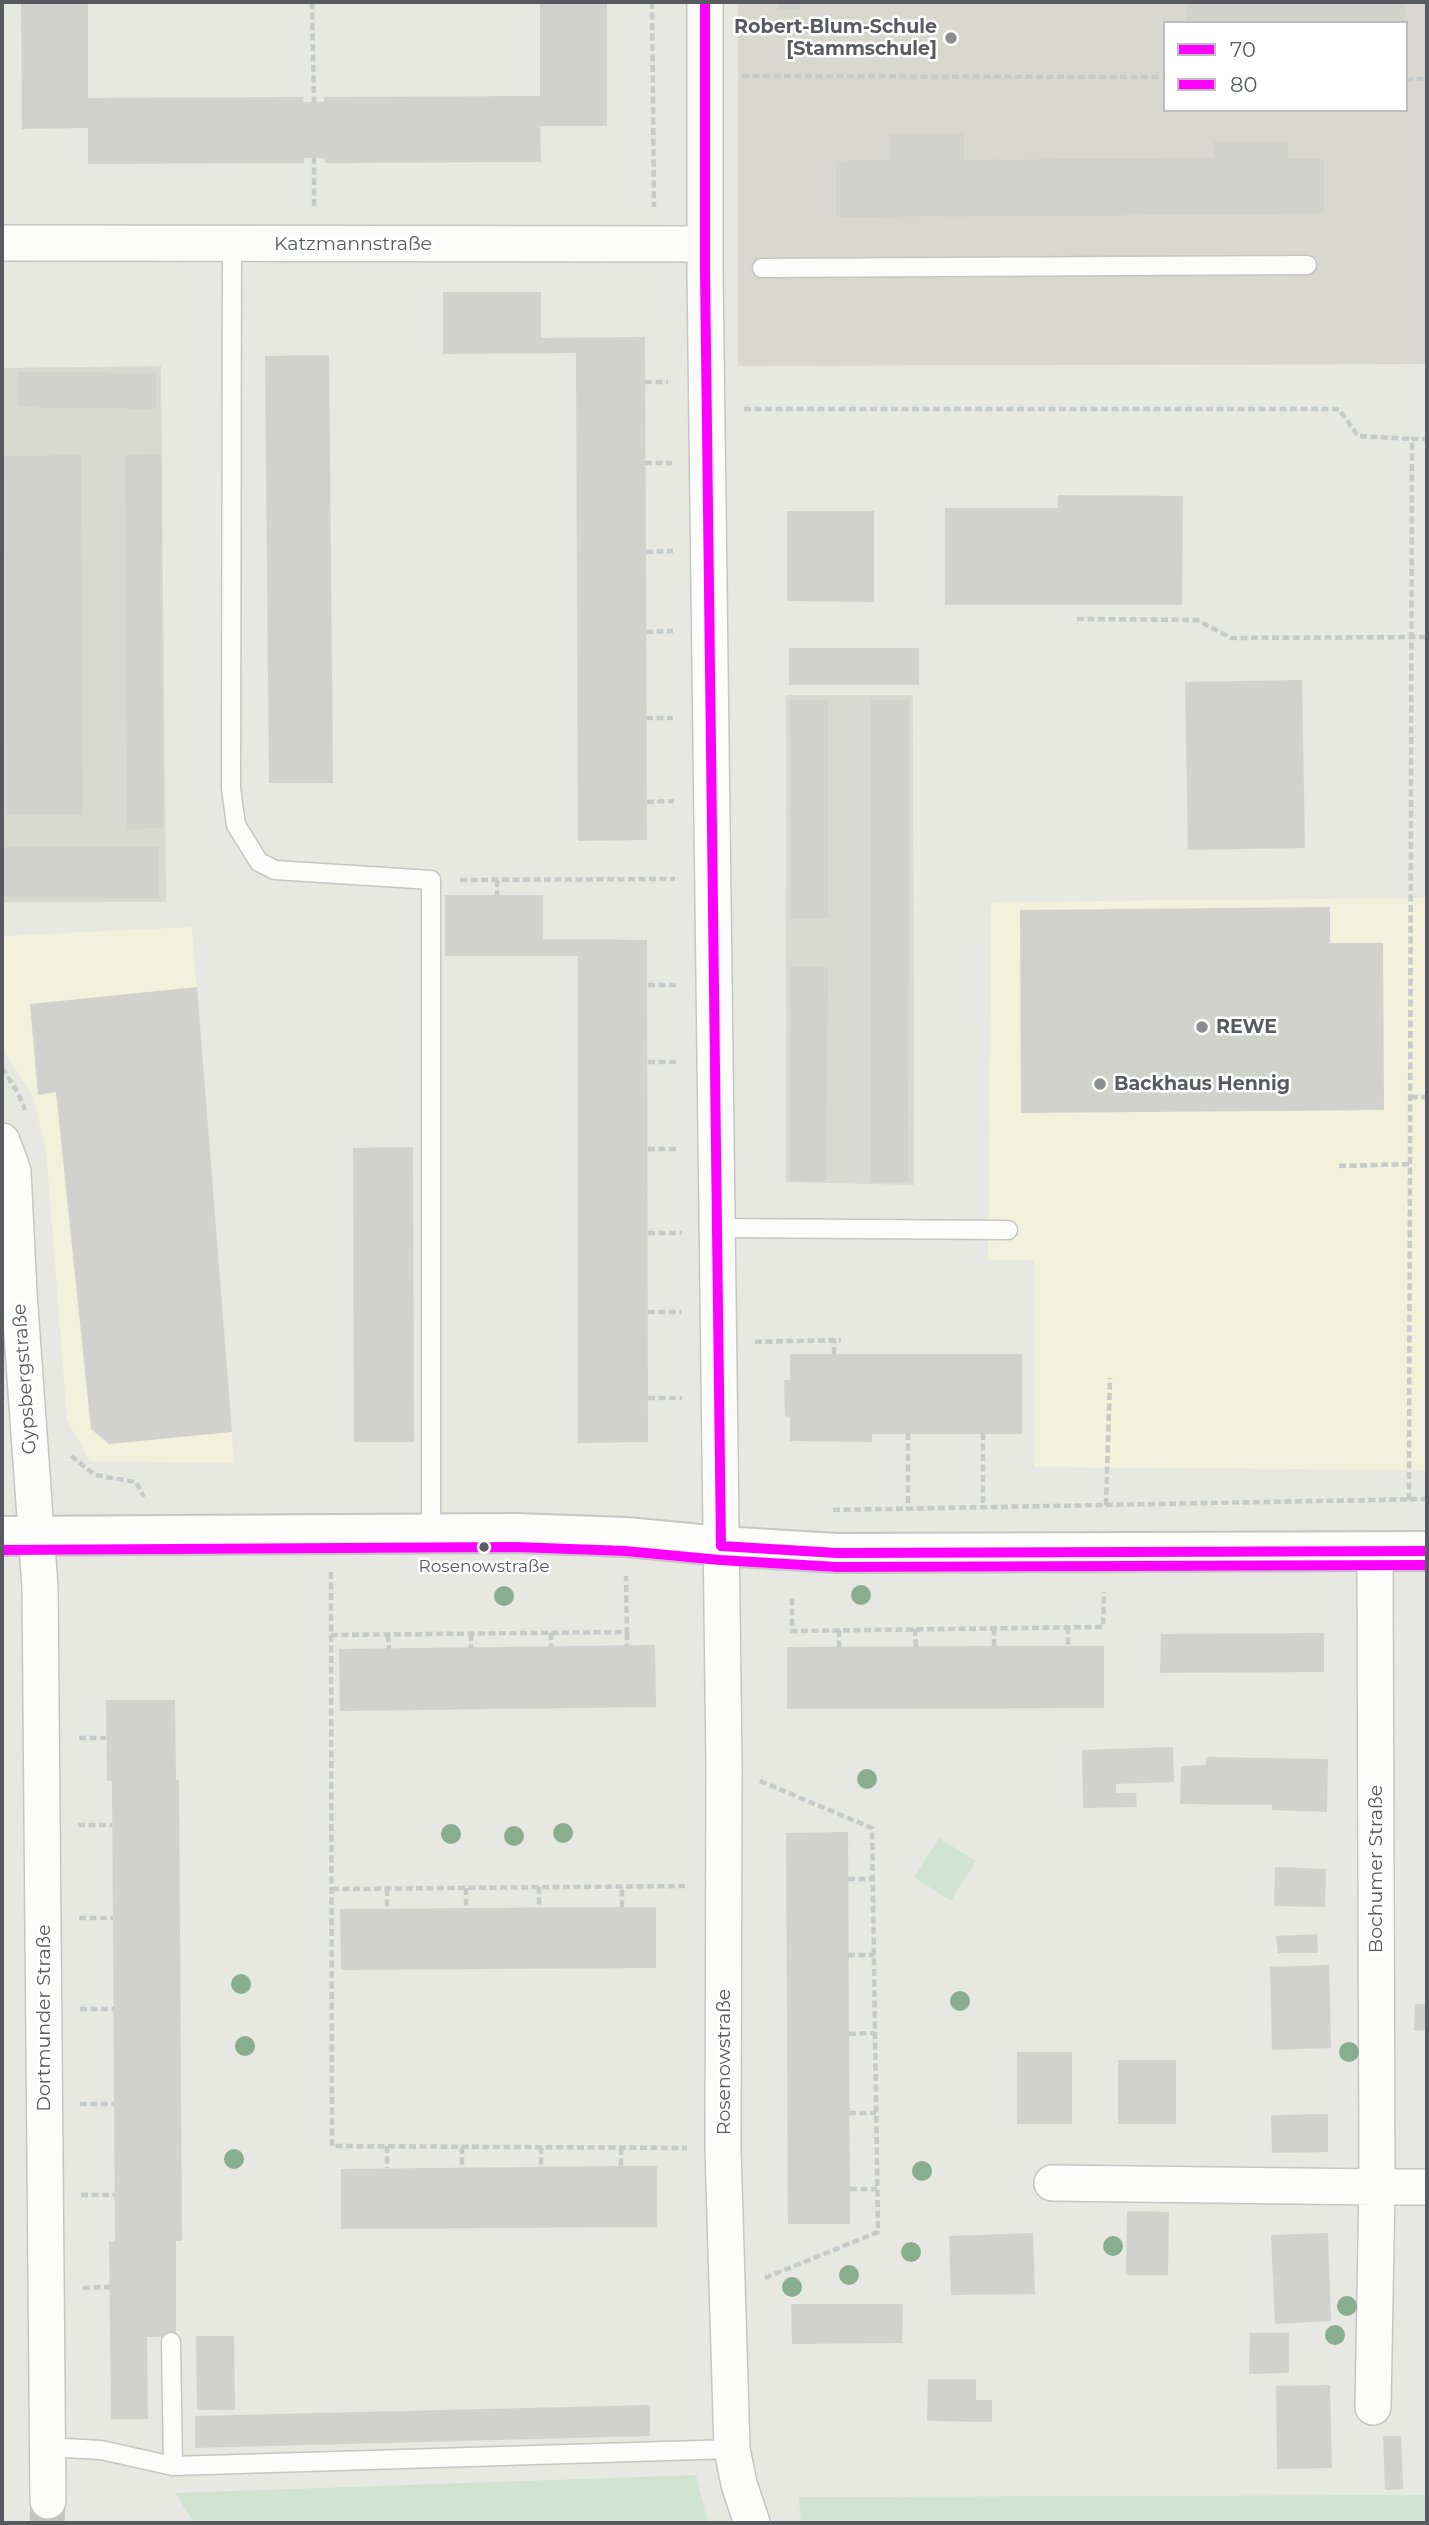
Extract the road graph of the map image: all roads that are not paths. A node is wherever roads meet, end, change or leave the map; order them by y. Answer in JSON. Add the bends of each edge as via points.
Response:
{"nodes":[{"id":1,"x":705,"y":2,"type":"edge"},
{"id":2,"x":2,"y":243,"type":"edge"},
{"id":3,"x":232,"y":244,"type":"junction"},
{"id":4,"x":705,"y":244,"type":"junction"},
{"id":5,"x":1307,"y":265,"type":"dead end"},
{"id":6,"x":762,"y":268,"type":"dead end"},
{"id":7,"x":2,"y":1141,"type":"edge"},
{"id":8,"x":718,"y":1228,"type":"junction"},
{"id":9,"x":1008,"y":1230,"type":"dead end"},
{"id":10,"x":431,"y":1534,"type":"junction"},
{"id":11,"x":19,"y":1536,"type":"edge"},
{"id":12,"x":720,"y":1546,"type":"junction"},
{"id":13,"x":1375,"y":1551,"type":"junction"},
{"id":14,"x":1427,"y":1551,"type":"edge"},
{"id":15,"x":1052,"y":2183,"type":"dead end"},
{"id":16,"x":1377,"y":2187,"type":"junction"},
{"id":17,"x":1427,"y":2187,"type":"edge"},
{"id":18,"x":171,"y":2342,"type":"dead end"},
{"id":19,"x":1373,"y":2407,"type":"dead end"},
{"id":20,"x":47,"y":2447,"type":"junction"},
{"id":21,"x":732,"y":2449,"type":"junction"},
{"id":22,"x":173,"y":2466,"type":"junction"},
{"id":23,"x":48,"y":2501,"type":"tunnel mouth"},
{"id":24,"x":752,"y":2523,"type":"edge"}],
"edges":[{"from":1,"to":4,"type":"street","name":"Rosenowstraße"},
{"from":2,"to":3,"type":"street","name":"Katzmannstraße"},
{"from":3,"to":4,"type":"street","name":"Katzmannstraße"},
{"from":3,"to":10,"type":"lane","via":[[231,788],[236,825],[259,862],[275,870],[431,880]]},
{"from":4,"to":8,"type":"street","name":"Rosenowstraße"},
{"from":5,"to":6,"type":"lane"},
{"from":7,"to":11,"type":"street","name":"Gypsbergstraße","via":[[13,1171],[19,1293]]},
{"from":8,"to":9,"type":"lane"},
{"from":8,"to":12,"type":"street","name":"Rosenowstraße"},
{"from":10,"to":11,"type":"main road"},
{"from":10,"to":12,"type":"main road","via":[[625,1537]]},
{"from":11,"to":20,"type":"street","name":"Dortmunder Straße","via":[[40,1601]]},
{"from":12,"to":13,"type":"main road","via":[[837,1553]]},
{"from":12,"to":21,"type":"street","name":"Rosenowstraße","via":[[723,2149]]},
{"from":13,"to":14,"type":"main road"},
{"from":13,"to":16,"type":"street","name":"Bochumer Straße"},
{"from":15,"to":16,"type":"street"},
{"from":16,"to":17,"type":"street"},
{"from":16,"to":19,"type":"street","name":"Bochumer Straße"},
{"from":18,"to":22,"type":"lane"},
{"from":20,"to":22,"type":"lane","via":[[101,2450]]},
{"from":20,"to":23,"type":"street","name":"Dortmunder Straße"},
{"from":21,"to":22,"type":"lane"},
{"from":21,"to":24,"type":"street","name":"Rosenowstraße"}]}
